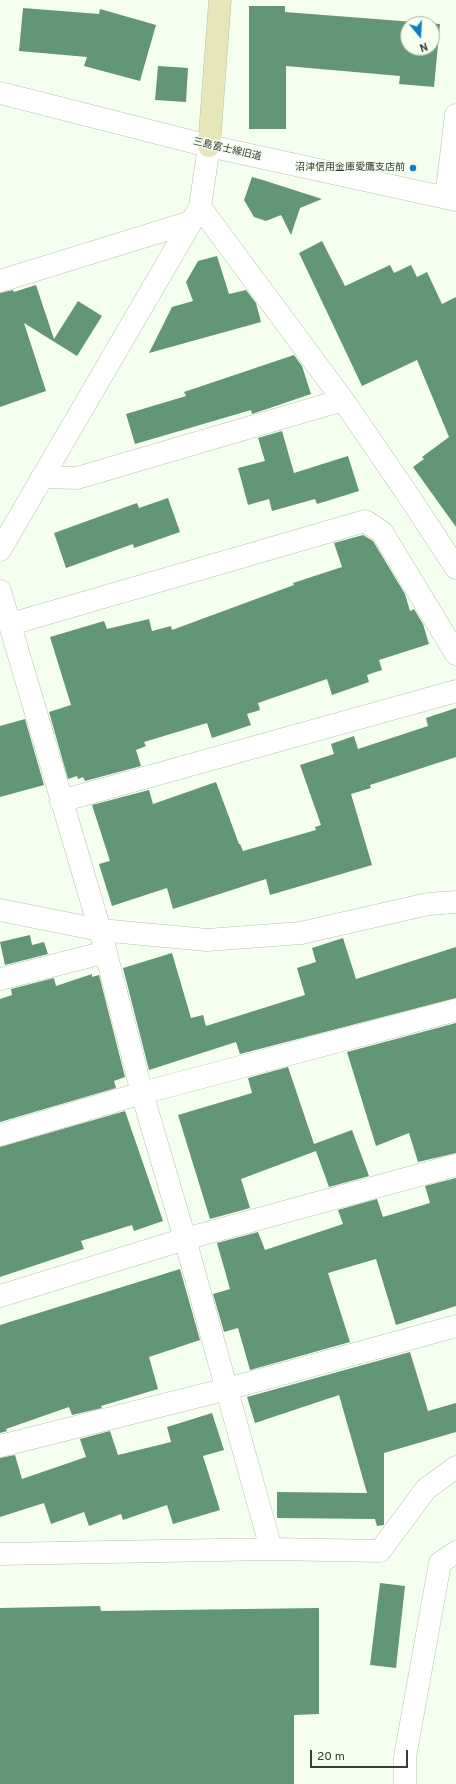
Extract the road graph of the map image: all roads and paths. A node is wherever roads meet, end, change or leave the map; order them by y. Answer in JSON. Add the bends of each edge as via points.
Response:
{"nodes":[{"id":1,"x":220,"y":0,"type":"edge"},
{"id":2,"x":0,"y":93,"type":"edge"},
{"id":3,"x":456,"y":115,"type":"edge"},
{"id":4,"x":209,"y":146,"type":"junction"},
{"id":5,"x":451,"y":199,"type":"edge"},
{"id":6,"x":196,"y":214,"type":"junction"},
{"id":7,"x":0,"y":281,"type":"edge"},
{"id":8,"x":343,"y":400,"type":"junction"},
{"id":9,"x":42,"y":477,"type":"junction"},
{"id":10,"x":0,"y":550,"type":"edge"},
{"id":11,"x":456,"y":568,"type":"edge"},
{"id":12,"x":0,"y":591,"type":"edge"},
{"id":13,"x":11,"y":624,"type":"junction"},
{"id":14,"x":456,"y":654,"type":"edge"},
{"id":15,"x":456,"y":691,"type":"edge"},
{"id":16,"x":61,"y":801,"type":"junction"},
{"id":17,"x":456,"y":902,"type":"edge"},
{"id":18,"x":0,"y":910,"type":"edge"},
{"id":19,"x":100,"y":930,"type":"junction"},
{"id":20,"x":106,"y":952,"type":"junction"},
{"id":21,"x":0,"y":979,"type":"edge"},
{"id":22,"x":456,"y":1010,"type":"edge"},
{"id":23,"x":142,"y":1093,"type":"junction"},
{"id":24,"x":0,"y":1135,"type":"edge"},
{"id":25,"x":456,"y":1165,"type":"edge"},
{"id":26,"x":185,"y":1239,"type":"junction"},
{"id":27,"x":0,"y":1296,"type":"edge"},
{"id":28,"x":456,"y":1326,"type":"edge"},
{"id":29,"x":227,"y":1390,"type":"junction"},
{"id":30,"x":0,"y":1446,"type":"edge"},
{"id":31,"x":456,"y":1467,"type":"edge"},
{"id":32,"x":271,"y":1549,"type":"junction"},
{"id":33,"x":456,"y":1552,"type":"edge"},
{"id":34,"x":0,"y":1554,"type":"edge"},
{"id":35,"x":405,"y":1784,"type":"edge"}],
"edges":[{"from":1,"to":4,"type":"street"},
{"from":2,"to":4,"type":"street","name":"三島富士線旧道"},
{"from":3,"to":5,"type":"street"},
{"from":4,"to":5,"type":"street","name":"三島富士線旧道"},
{"from":4,"to":6,"type":"street"},
{"from":6,"to":7,"type":"street"},
{"from":6,"to":8,"type":"street"},
{"from":6,"to":9,"type":"street"},
{"from":8,"to":9,"type":"street","via":[[77,478]]},
{"from":8,"to":11,"type":"street"},
{"from":9,"to":10,"type":"street"},
{"from":12,"to":13,"type":"street"},
{"from":13,"to":14,"type":"street","via":[[365,521],[382,532]]},
{"from":13,"to":16,"type":"street"},
{"from":15,"to":16,"type":"street"},
{"from":16,"to":19,"type":"street"},
{"from":17,"to":19,"type":"street","via":[[428,904],[301,933],[207,940]]},
{"from":18,"to":19,"type":"street"},
{"from":19,"to":20,"type":"street"},
{"from":20,"to":21,"type":"street"},
{"from":20,"to":23,"type":"street"},
{"from":22,"to":23,"type":"street"},
{"from":23,"to":24,"type":"street"},
{"from":23,"to":26,"type":"street"},
{"from":25,"to":26,"type":"street"},
{"from":26,"to":27,"type":"street"},
{"from":26,"to":29,"type":"street"},
{"from":28,"to":29,"type":"street"},
{"from":29,"to":30,"type":"street"},
{"from":29,"to":32,"type":"street"},
{"from":31,"to":32,"type":"street","via":[[426,1489],[380,1551]]},
{"from":32,"to":34,"type":"street"},
{"from":33,"to":35,"type":"street","via":[[440,1563],[405,1757]]}]}
